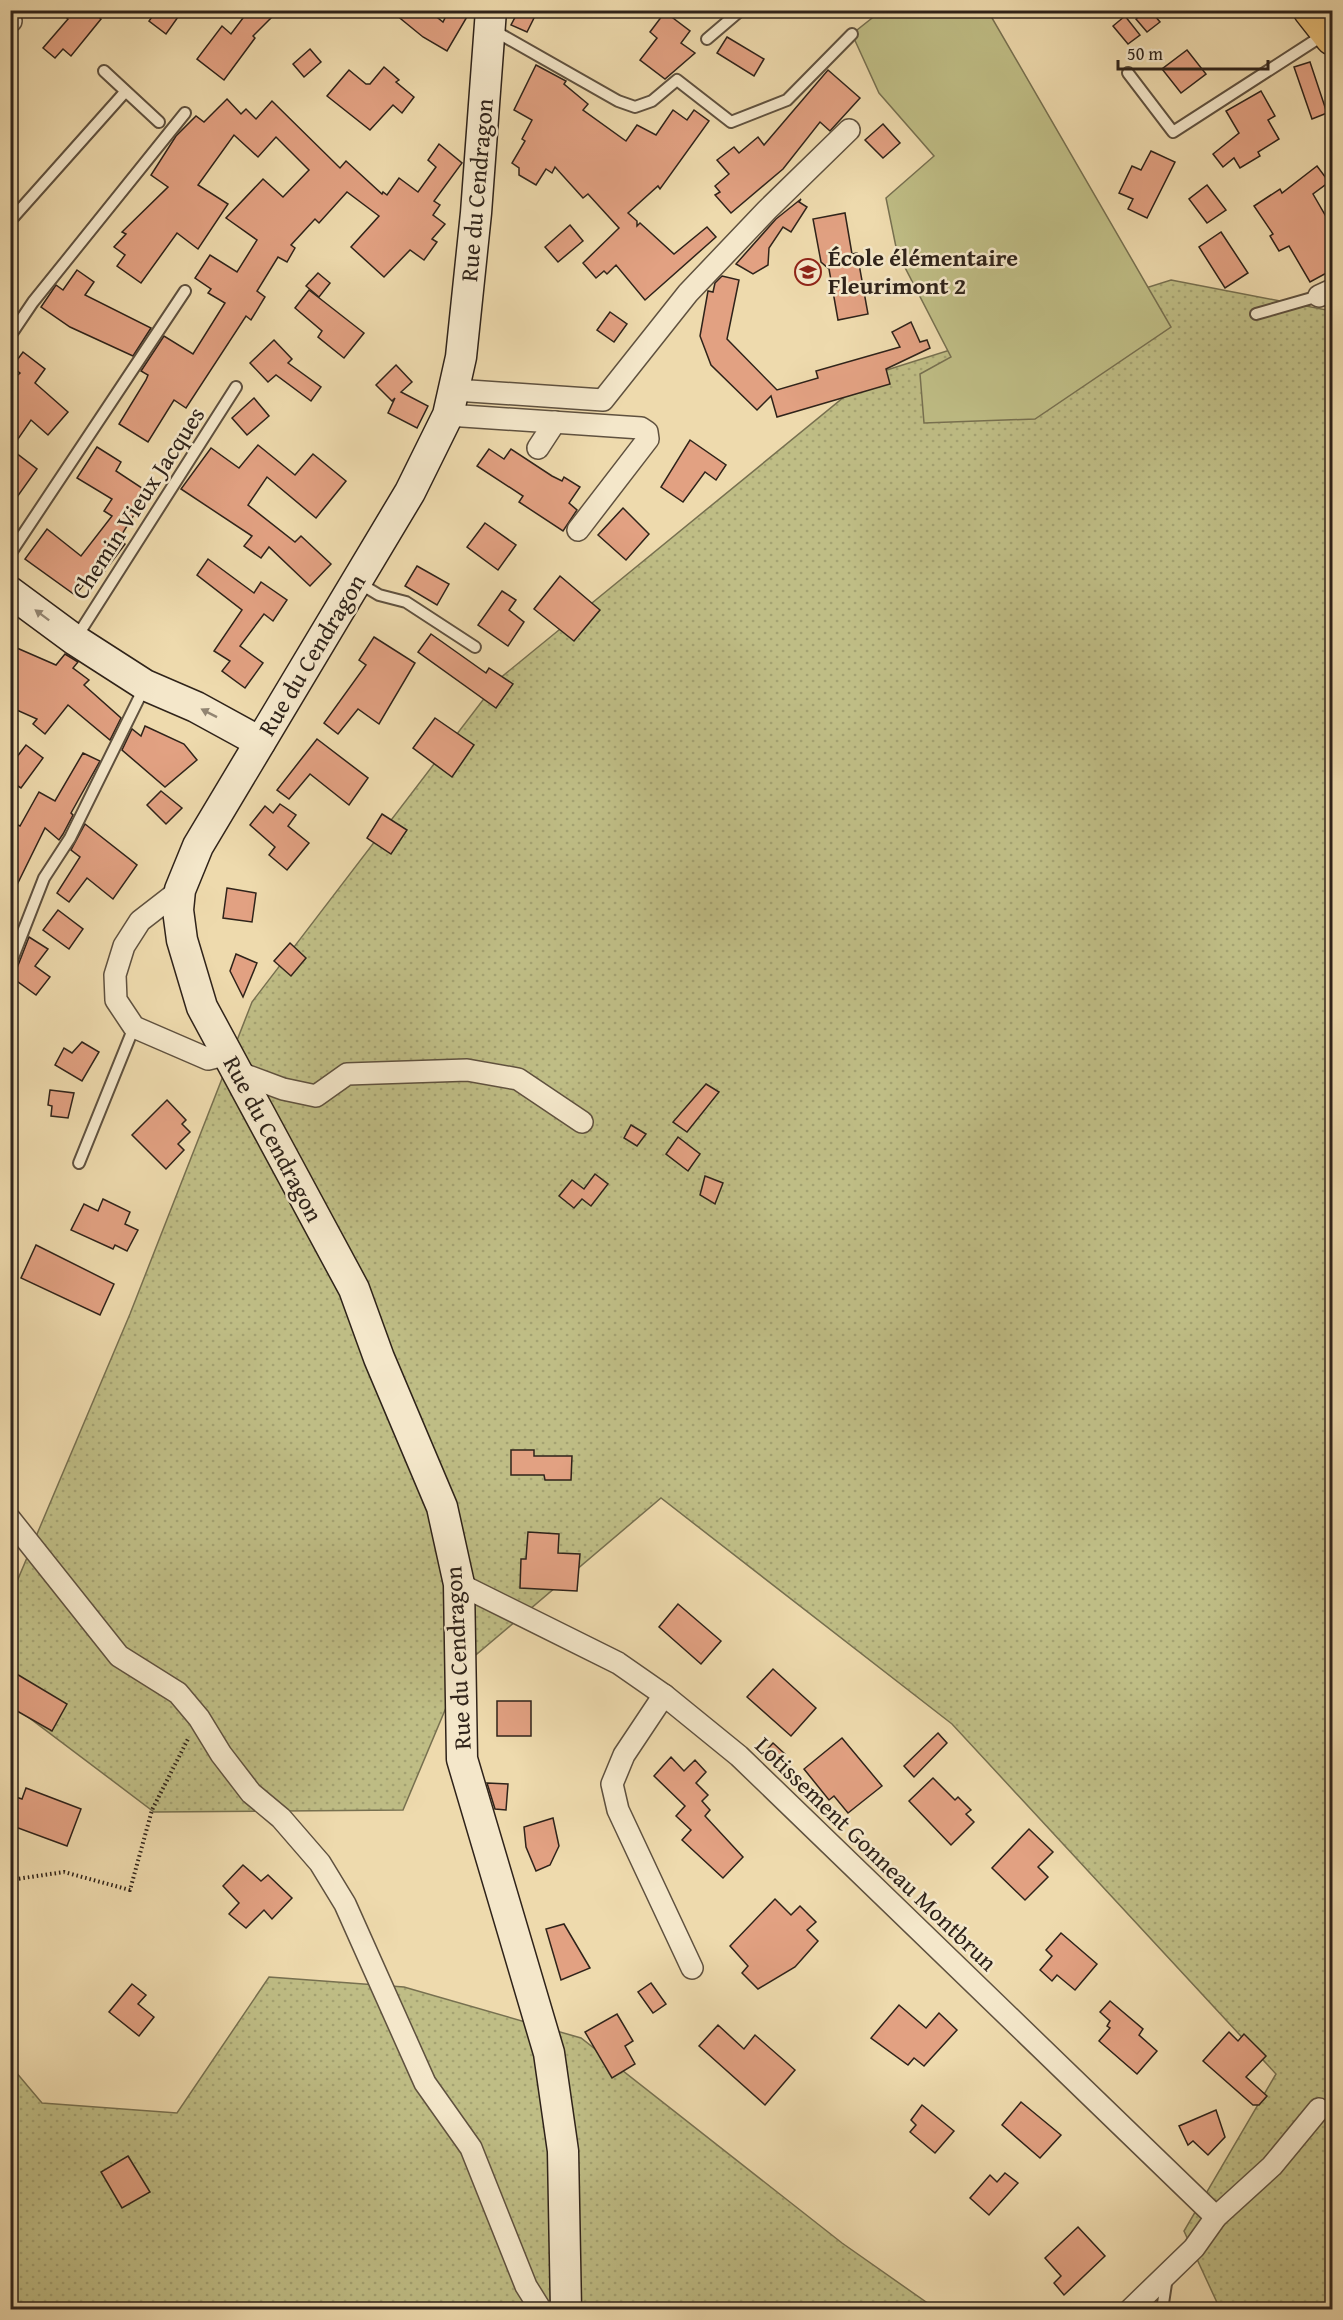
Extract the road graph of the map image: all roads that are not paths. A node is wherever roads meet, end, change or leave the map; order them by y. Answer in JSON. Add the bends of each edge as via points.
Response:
{"nodes":[{"id":1,"x":741,"y":10,"type":"edge"},
{"id":2,"x":491,"y":20,"type":"edge"},
{"id":3,"x":1323,"y":27,"type":"edge"},
{"id":4,"x":852,"y":34,"type":"dead end"},
{"id":5,"x":707,"y":39,"type":"dead end"},
{"id":6,"x":104,"y":71,"type":"dead end"},
{"id":7,"x":1128,"y":72,"type":"dead end"},
{"id":8,"x":125,"y":92,"type":"junction"},
{"id":9,"x":185,"y":113,"type":"dead end"},
{"id":10,"x":159,"y":122,"type":"dead end"},
{"id":11,"x":849,"y":130,"type":"dead end"},
{"id":12,"x":10,"y":221,"type":"edge"},
{"id":13,"x":185,"y":291,"type":"dead end"},
{"id":14,"x":1325,"y":293,"type":"edge"},
{"id":15,"x":1256,"y":314,"type":"dead end"},
{"id":16,"x":10,"y":336,"type":"edge"},
{"id":17,"x":236,"y":387,"type":"dead end"},
{"id":18,"x":452,"y":403,"type":"junction"},
{"id":19,"x":555,"y":422,"type":"junction"},
{"id":20,"x":538,"y":448,"type":"dead end"},
{"id":21,"x":578,"y":530,"type":"dead end"},
{"id":22,"x":10,"y":554,"type":"edge"},
{"id":23,"x":356,"y":582,"type":"junction"},
{"id":24,"x":10,"y":592,"type":"edge"},
{"id":25,"x":75,"y":640,"type":"junction"},
{"id":26,"x":475,"y":647,"type":"dead end"},
{"id":27,"x":145,"y":686,"type":"junction"},
{"id":28,"x":260,"y":742,"type":"junction"},
{"id":29,"x":180,"y":890,"type":"junction"},
{"id":30,"x":10,"y":965,"type":"edge"},
{"id":31,"x":134,"y":1027,"type":"junction"},
{"id":32,"x":233,"y":1063,"type":"junction"},
{"id":33,"x":582,"y":1122,"type":"dead end"},
{"id":34,"x":79,"y":1163,"type":"dead end"},
{"id":35,"x":12,"y":1522,"type":"edge"},
{"id":36,"x":459,"y":1584,"type":"junction"},
{"id":37,"x":664,"y":1695,"type":"junction"},
{"id":38,"x":692,"y":1968,"type":"dead end"},
{"id":39,"x":1319,"y":2109,"type":"dead end"},
{"id":40,"x":1216,"y":2217,"type":"junction"},
{"id":41,"x":1167,"y":2277,"type":"junction"},
{"id":42,"x":541,"y":2310,"type":"edge"},
{"id":43,"x":566,"y":2310,"type":"edge"},
{"id":44,"x":1130,"y":2310,"type":"edge"},
{"id":45,"x":1162,"y":2310,"type":"edge"}],
"edges":[{"from":1,"to":5,"type":"lane"},
{"from":2,"to":4,"type":"lane","via":[[618,101],[635,107],[652,100],[677,80],[731,122],[787,100]]},
{"from":2,"to":18,"type":"main road","name":"Rue du Cendragon","via":[[476,213]]},
{"from":3,"to":7,"type":"lane","via":[[1173,132]]},
{"from":6,"to":8,"type":"lane"},
{"from":8,"to":10,"type":"lane"},
{"from":8,"to":12,"type":"lane"},
{"from":9,"to":16,"type":"lane"},
{"from":11,"to":18,"type":"street","via":[[688,293],[603,400]]},
{"from":13,"to":22,"type":"lane"},
{"from":14,"to":15,"type":"lane"},
{"from":17,"to":25,"type":"lane","name":"Chemin Vieux Jacques"},
{"from":18,"to":19,"type":"street"},
{"from":18,"to":23,"type":"main road","name":"Rue du Cendragon","via":[[410,492]]},
{"from":19,"to":20,"type":"street"},
{"from":19,"to":21,"type":"street","via":[[641,428],[647,432],[648,439]]},
{"from":23,"to":26,"type":"lane","via":[[379,595],[406,602]]},
{"from":23,"to":28,"type":"main road","name":"Rue du Cendragon"},
{"from":25,"to":24,"type":"main road","one_way":true},
{"from":25,"to":27,"type":"main road"},
{"from":28,"to":27,"type":"main road","one_way":true,"via":[[204,711]]},
{"from":27,"to":30,"type":"lane","via":[[70,838],[44,878]]},
{"from":28,"to":29,"type":"main road","name":"Rue du Cendragon","via":[[198,846]]},
{"from":29,"to":31,"type":"street","via":[[140,921],[124,946],[115,975],[116,1000]]},
{"from":29,"to":32,"type":"main road","name":"Rue du Cendragon","via":[[182,940],[202,1007]]},
{"from":31,"to":32,"type":"street","via":[[208,1059]]},
{"from":31,"to":34,"type":"lane"},
{"from":32,"to":33,"type":"street","via":[[284,1089],[316,1096],[347,1074],[468,1070],[518,1079]]},
{"from":32,"to":36,"type":"main road","name":"Rue du Cendragon","via":[[354,1289],[442,1507]]},
{"from":35,"to":42,"type":"street","via":[[119,1656],[178,1693],[252,1793],[320,1863],[345,1904],[425,2083],[471,2148],[526,2286]]},
{"from":36,"to":37,"type":"street","name":"Lotissement Gonneau Montbrun","via":[[618,1663]]},
{"from":36,"to":43,"type":"main road","name":"Rue du Cendragon","via":[[462,1759],[549,2053],[563,2151]]},
{"from":37,"to":38,"type":"street","via":[[624,1755],[612,1784],[618,1810]]},
{"from":37,"to":40,"type":"street","name":"Lotissement Gonneau Montbrun","via":[[739,1756]]},
{"from":39,"to":40,"type":"street","via":[[1272,2166]]},
{"from":40,"to":41,"type":"street"},
{"from":41,"to":44,"type":"street"},
{"from":41,"to":45,"type":"lane"}]}
